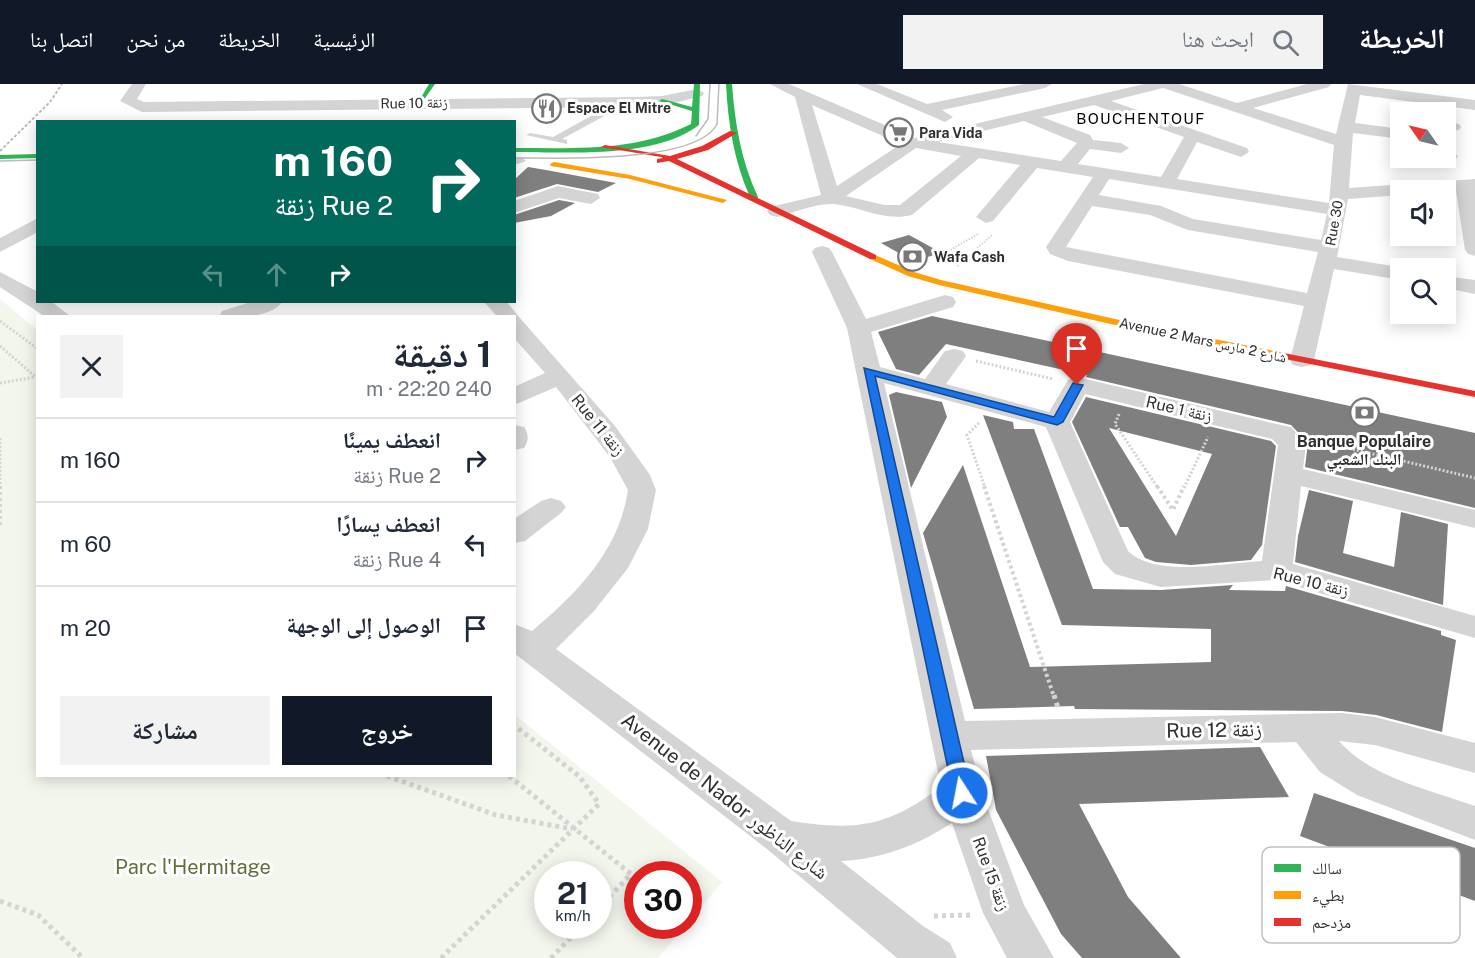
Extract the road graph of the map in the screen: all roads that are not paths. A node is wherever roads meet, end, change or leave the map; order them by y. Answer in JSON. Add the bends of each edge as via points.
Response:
{"nodes":[{"id":1,"x":139,"y":84,"type":"edge"},
{"id":2,"x":432,"y":84,"type":"edge"},
{"id":3,"x":560,"y":84,"type":"edge"},
{"id":4,"x":638,"y":84,"type":"edge"},
{"id":5,"x":777,"y":84,"type":"edge"},
{"id":6,"x":864,"y":84,"type":"edge"},
{"id":7,"x":1046,"y":84,"type":"edge"},
{"id":8,"x":1086,"y":84,"type":"edge"},
{"id":9,"x":1163,"y":84,"type":"edge"},
{"id":10,"x":1324,"y":84,"type":"edge"},
{"id":11,"x":717,"y":87,"type":"edge"},
{"id":12,"x":1355,"y":87,"type":"edge"},
{"id":13,"x":207,"y":91,"type":"dead end"},
{"id":14,"x":314,"y":91,"type":"dead end"},
{"id":15,"x":926,"y":91,"type":"dead end"},
{"id":16,"x":1118,"y":95,"type":"junction"},
{"id":17,"x":802,"y":96,"type":"junction"},
{"id":18,"x":894,"y":97,"type":"junction"},
{"id":19,"x":1094,"y":100,"type":"junction"},
{"id":20,"x":662,"y":101,"type":"junction"},
{"id":21,"x":556,"y":102,"type":"junction"},
{"id":22,"x":636,"y":102,"type":"junction"},
{"id":23,"x":419,"y":103,"type":"junction"},
{"id":24,"x":299,"y":105,"type":"junction"},
{"id":25,"x":1475,"y":105,"type":"edge"},
{"id":26,"x":194,"y":106,"type":"junction"},
{"id":27,"x":1239,"y":107,"type":"junction"},
{"id":28,"x":926,"y":109,"type":"junction"},
{"id":29,"x":696,"y":110,"type":"junction"},
{"id":30,"x":1171,"y":110,"type":"dead end"},
{"id":31,"x":1024,"y":116,"type":"junction"},
{"id":32,"x":1141,"y":118,"type":"junction"},
{"id":33,"x":288,"y":120,"type":"edge"},
{"id":34,"x":1118,"y":123,"type":"dead end"},
{"id":35,"x":981,"y":127,"type":"junction"},
{"id":36,"x":733,"y":133,"type":"junction"},
{"id":37,"x":1344,"y":134,"type":"junction"},
{"id":38,"x":1390,"y":134,"type":"edge"},
{"id":39,"x":530,"y":135,"type":"dead end"},
{"id":40,"x":1193,"y":135,"type":"junction"},
{"id":41,"x":1019,"y":138,"type":"dead end"},
{"id":42,"x":556,"y":139,"type":"junction"},
{"id":43,"x":1081,"y":139,"type":"junction"},
{"id":44,"x":913,"y":143,"type":"junction"},
{"id":45,"x":1121,"y":148,"type":"dead end"},
{"id":46,"x":574,"y":149,"type":"junction"},
{"id":47,"x":645,"y":152,"type":"junction"},
{"id":48,"x":976,"y":152,"type":"junction"},
{"id":49,"x":1241,"y":152,"type":"dead end"},
{"id":50,"x":1036,"y":153,"type":"junction"},
{"id":51,"x":36,"y":156,"type":"edge"},
{"id":52,"x":0,"y":157,"type":"edge"},
{"id":53,"x":516,"y":158,"type":"edge"},
{"id":54,"x":672,"y":159,"type":"junction"},
{"id":55,"x":542,"y":162,"type":"junction"},
{"id":56,"x":1069,"y":162,"type":"junction"},
{"id":57,"x":36,"y":168,"type":"edge"},
{"id":58,"x":0,"y":169,"type":"edge"},
{"id":59,"x":1105,"y":172,"type":"junction"},
{"id":60,"x":1424,"y":173,"type":"dead end"},
{"id":61,"x":1249,"y":175,"type":"dead end"},
{"id":62,"x":1433,"y":180,"type":"edge"},
{"id":63,"x":1167,"y":182,"type":"junction"},
{"id":64,"x":1469,"y":184,"type":"edge"},
{"id":65,"x":1390,"y":194,"type":"edge"},
{"id":66,"x":754,"y":197,"type":"junction"},
{"id":67,"x":591,"y":198,"type":"dead end"},
{"id":68,"x":831,"y":198,"type":"junction"},
{"id":69,"x":1086,"y":199,"type":"junction"},
{"id":70,"x":1237,"y":201,"type":"junction"},
{"id":71,"x":1339,"y":202,"type":"junction"},
{"id":72,"x":516,"y":206,"type":"edge"},
{"id":73,"x":777,"y":211,"type":"junction"},
{"id":74,"x":1467,"y":221,"type":"edge"},
{"id":75,"x":36,"y":225,"type":"edge"},
{"id":76,"x":990,"y":226,"type":"road end"},
{"id":77,"x":0,"y":246,"type":"edge"},
{"id":78,"x":816,"y":249,"type":"joint"},
{"id":79,"x":1475,"y":250,"type":"edge"},
{"id":80,"x":1329,"y":255,"type":"junction"},
{"id":81,"x":843,"y":262,"type":"dead end"},
{"id":82,"x":1390,"y":271,"type":"edge"},
{"id":83,"x":0,"y":278,"type":"edge"},
{"id":84,"x":891,"y":281,"type":"dead end"},
{"id":85,"x":1456,"y":284,"type":"edge"},
{"id":86,"x":1475,"y":287,"type":"edge"},
{"id":87,"x":937,"y":295,"type":"junction"},
{"id":88,"x":36,"y":301,"type":"edge"},
{"id":89,"x":1318,"y":302,"type":"junction"},
{"id":90,"x":39,"y":303,"type":"edge"},
{"id":91,"x":268,"y":303,"type":"edge"},
{"id":92,"x":496,"y":303,"type":"edge"},
{"id":93,"x":57,"y":315,"type":"edge"},
{"id":94,"x":233,"y":315,"type":"edge"},
{"id":95,"x":506,"y":315,"type":"edge"},
{"id":96,"x":516,"y":326,"type":"edge"},
{"id":97,"x":860,"y":328,"type":"junction"},
{"id":98,"x":954,"y":356,"type":"road end"},
{"id":99,"x":1310,"y":362,"type":"junction"},
{"id":100,"x":868,"y":371,"type":"junction"},
{"id":101,"x":559,"y":376,"type":"junction"},
{"id":102,"x":932,"y":387,"type":"junction"},
{"id":103,"x":1475,"y":394,"type":"edge"},
{"id":104,"x":516,"y":396,"type":"edge"},
{"id":105,"x":1057,"y":422,"type":"junction"},
{"id":106,"x":1287,"y":474,"type":"junction"},
{"id":107,"x":551,"y":507,"type":"dead end"},
{"id":108,"x":1475,"y":519,"type":"edge"},
{"id":109,"x":516,"y":533,"type":"edge"},
{"id":110,"x":1276,"y":570,"type":"junction"},
{"id":111,"x":1475,"y":627,"type":"edge"},
{"id":112,"x":524,"y":642,"type":"edge"},
{"id":113,"x":1307,"y":729,"type":"junction"},
{"id":114,"x":950,"y":736,"type":"junction"},
{"id":115,"x":1475,"y":758,"type":"edge"},
{"id":116,"x":962,"y":793,"type":"junction"},
{"id":117,"x":1475,"y":823,"type":"edge"},
{"id":118,"x":782,"y":837,"type":"junction"},
{"id":119,"x":921,"y":949,"type":"edge"},
{"id":120,"x":1031,"y":958,"type":"edge"}],
"edges":[{"from":1,"to":26,"type":"street","name":"Rue 10 زنقة","via":[[128,101],[131,104]]},
{"from":2,"to":23,"type":"main road"},
{"from":3,"to":21,"type":"street"},
{"from":4,"to":22,"type":"street"},
{"from":5,"to":17,"type":"street"},
{"from":6,"to":18,"type":"street"},
{"from":7,"to":28,"type":"street"},
{"from":8,"to":16,"type":"street"},
{"from":9,"to":16,"type":"street"},
{"from":9,"to":27,"type":"street"},
{"from":10,"to":27,"type":"street"},
{"from":11,"to":20,"type":"street","name":"Rue 10 زنقة"},
{"from":11,"to":29,"type":"main road"},
{"from":11,"to":36,"type":"main road"},
{"from":12,"to":25,"type":"street"},
{"from":12,"to":37,"type":"street","name":"Rue 30"},
{"from":13,"to":26,"type":"street"},
{"from":14,"to":24,"type":"street"},
{"from":15,"to":18,"type":"street"},
{"from":16,"to":19,"type":"street"},
{"from":17,"to":44,"type":"street"},
{"from":17,"to":68,"type":"street"},
{"from":18,"to":28,"type":"street"},
{"from":19,"to":31,"type":"street"},
{"from":19,"to":32,"type":"street"},
{"from":20,"to":22,"type":"street","name":"Rue 10 زنقة"},
{"from":20,"to":29,"type":"main road"},
{"from":21,"to":22,"type":"street","name":"Rue 10 زنقة"},
{"from":21,"to":23,"type":"street","name":"Rue 10 زنقة"},
{"from":22,"to":42,"type":"lane","via":[[605,112]]},
{"from":23,"to":24,"type":"street","name":"Rue 10 زنقة"},
{"from":24,"to":26,"type":"street","name":"Rue 10 زنقة"},
{"from":24,"to":33,"type":"street"},
{"from":27,"to":37,"type":"street"},
{"from":28,"to":35,"type":"street"},
{"from":29,"to":47,"type":"main road","via":[[695,125],[688,131]]},
{"from":30,"to":32,"type":"street"},
{"from":31,"to":35,"type":"street"},
{"from":31,"to":43,"type":"street"},
{"from":32,"to":34,"type":"street"},
{"from":32,"to":40,"type":"street"},
{"from":35,"to":41,"type":"street"},
{"from":35,"to":44,"type":"street"},
{"from":36,"to":54,"type":"main road"},
{"from":36,"to":66,"type":"main road","via":[[740,170]]},
{"from":37,"to":38,"type":"street"},
{"from":37,"to":71,"type":"street","name":"Rue 30"},
{"from":39,"to":42,"type":"lane"},
{"from":40,"to":49,"type":"street"},
{"from":40,"to":63,"type":"street"},
{"from":42,"to":46,"type":"lane"},
{"from":43,"to":45,"type":"street"},
{"from":43,"to":56,"type":"street"},
{"from":44,"to":48,"type":"street"},
{"from":44,"to":68,"type":"street"},
{"from":46,"to":47,"type":"main road","via":[[604,147]]},
{"from":46,"to":53,"type":"main road"},
{"from":47,"to":54,"type":"main road","name":"Avenue 2 Mars شارع 2 مارس"},
{"from":47,"to":55,"type":"main road","via":[[599,165]]},
{"from":47,"to":55,"type":"main road","via":[[733,205],[640,179]]},
{"from":48,"to":50,"type":"street"},
{"from":48,"to":68,"type":"street","via":[[905,211],[884,211]]},
{"from":50,"to":56,"type":"street"},
{"from":50,"to":76,"type":"street"},
{"from":51,"to":52,"type":"main road"},
{"from":53,"to":55,"type":"main road"},
{"from":54,"to":66,"type":"main road","name":"Avenue 2 Mars شارع 2 مارس"},
{"from":56,"to":59,"type":"street"},
{"from":57,"to":58,"type":"main road"},
{"from":59,"to":63,"type":"street"},
{"from":59,"to":69,"type":"street"},
{"from":60,"to":62,"type":"street"},
{"from":61,"to":70,"type":"street"},
{"from":63,"to":70,"type":"street"},
{"from":64,"to":74,"type":"street"},
{"from":65,"to":71,"type":"street"},
{"from":66,"to":73,"type":"main road","name":"Avenue 2 Mars شارع 2 مارس"},
{"from":67,"to":72,"type":"street","via":[[558,192]]},
{"from":68,"to":73,"type":"street"},
{"from":69,"to":80,"type":"street","via":[[1154,210],[1188,224]]},
{"from":69,"to":89,"type":"street","via":[[1056,247],[1068,255]]},
{"from":70,"to":71,"type":"street"},
{"from":71,"to":80,"type":"street","name":"Rue 30"},
{"from":73,"to":87,"type":"main road","name":"Avenue 2 Mars شارع 2 مارس","via":[[911,273]]},
{"from":74,"to":79,"type":"street"},
{"from":75,"to":77,"type":"street"},
{"from":78,"to":81,"type":"main road"},
{"from":78,"to":97,"type":"street","name":"Rue 15 زنقة"},
{"from":80,"to":82,"type":"street"},
{"from":80,"to":89,"type":"street","name":"Rue 30"},
{"from":83,"to":88,"type":"street"},
{"from":84,"to":87,"type":"main road","name":"Avenue 2 Mars شارع 2 مارس"},
{"from":85,"to":86,"type":"street"},
{"from":87,"to":97,"type":"street"},
{"from":87,"to":99,"type":"main road","name":"Avenue 2 Mars شارع 2 مارس","via":[[974,292]]},
{"from":89,"to":99,"type":"street","name":"Rue 30"},
{"from":90,"to":93,"type":"street"},
{"from":91,"to":94,"type":"street"},
{"from":92,"to":95,"type":"street","name":"Rue 11 زنقة"},
{"from":96,"to":101,"type":"street","name":"Rue 11 زنقة"},
{"from":97,"to":100,"type":"street","name":"Rue 15 زنقة"},
{"from":98,"to":102,"type":"street"},
{"from":99,"to":103,"type":"main road","name":"Avenue 2 Mars شارع 2 مارس"},
{"from":100,"to":102,"type":"street"},
{"from":100,"to":114,"type":"street","name":"Rue 15 زنقة"},
{"from":101,"to":104,"type":"street"},
{"from":101,"to":112,"type":"street","name":"Rue 11 زنقة","via":[[623,453],[642,490],[635,525],[611,569],[569,618]]},
{"from":102,"to":105,"type":"street"},
{"from":105,"to":106,"type":"street","name":"Rue 1 زنقة","via":[[1077,385],[1281,433],[1292,444]]},
{"from":105,"to":110,"type":"street","name":"Rue 10 زنقة","via":[[1114,555],[1126,567],[1161,577]]},
{"from":106,"to":108,"type":"street"},
{"from":106,"to":110,"type":"street"},
{"from":107,"to":109,"type":"street"},
{"from":110,"to":111,"type":"street","name":"Rue 10 زنقة"},
{"from":112,"to":118,"type":"street","name":"Avenue de Nador شارع الناظور"},
{"from":113,"to":114,"type":"street","name":"Rue 12 زنقة"},
{"from":113,"to":115,"type":"street","name":"Rue 12 زنقة","via":[[1342,727],[1375,731]]},
{"from":113,"to":117,"type":"street","via":[[1334,761],[1371,784]]},
{"from":114,"to":116,"type":"street","name":"Rue 15 زنقة"},
{"from":116,"to":118,"type":"street","via":[[930,818],[893,837],[855,845]]},
{"from":116,"to":120,"type":"street","name":"Rue 15 زنقة","via":[[1005,913]]},
{"from":118,"to":119,"type":"street","name":"Avenue de Nador شارع الناظور"}]}
